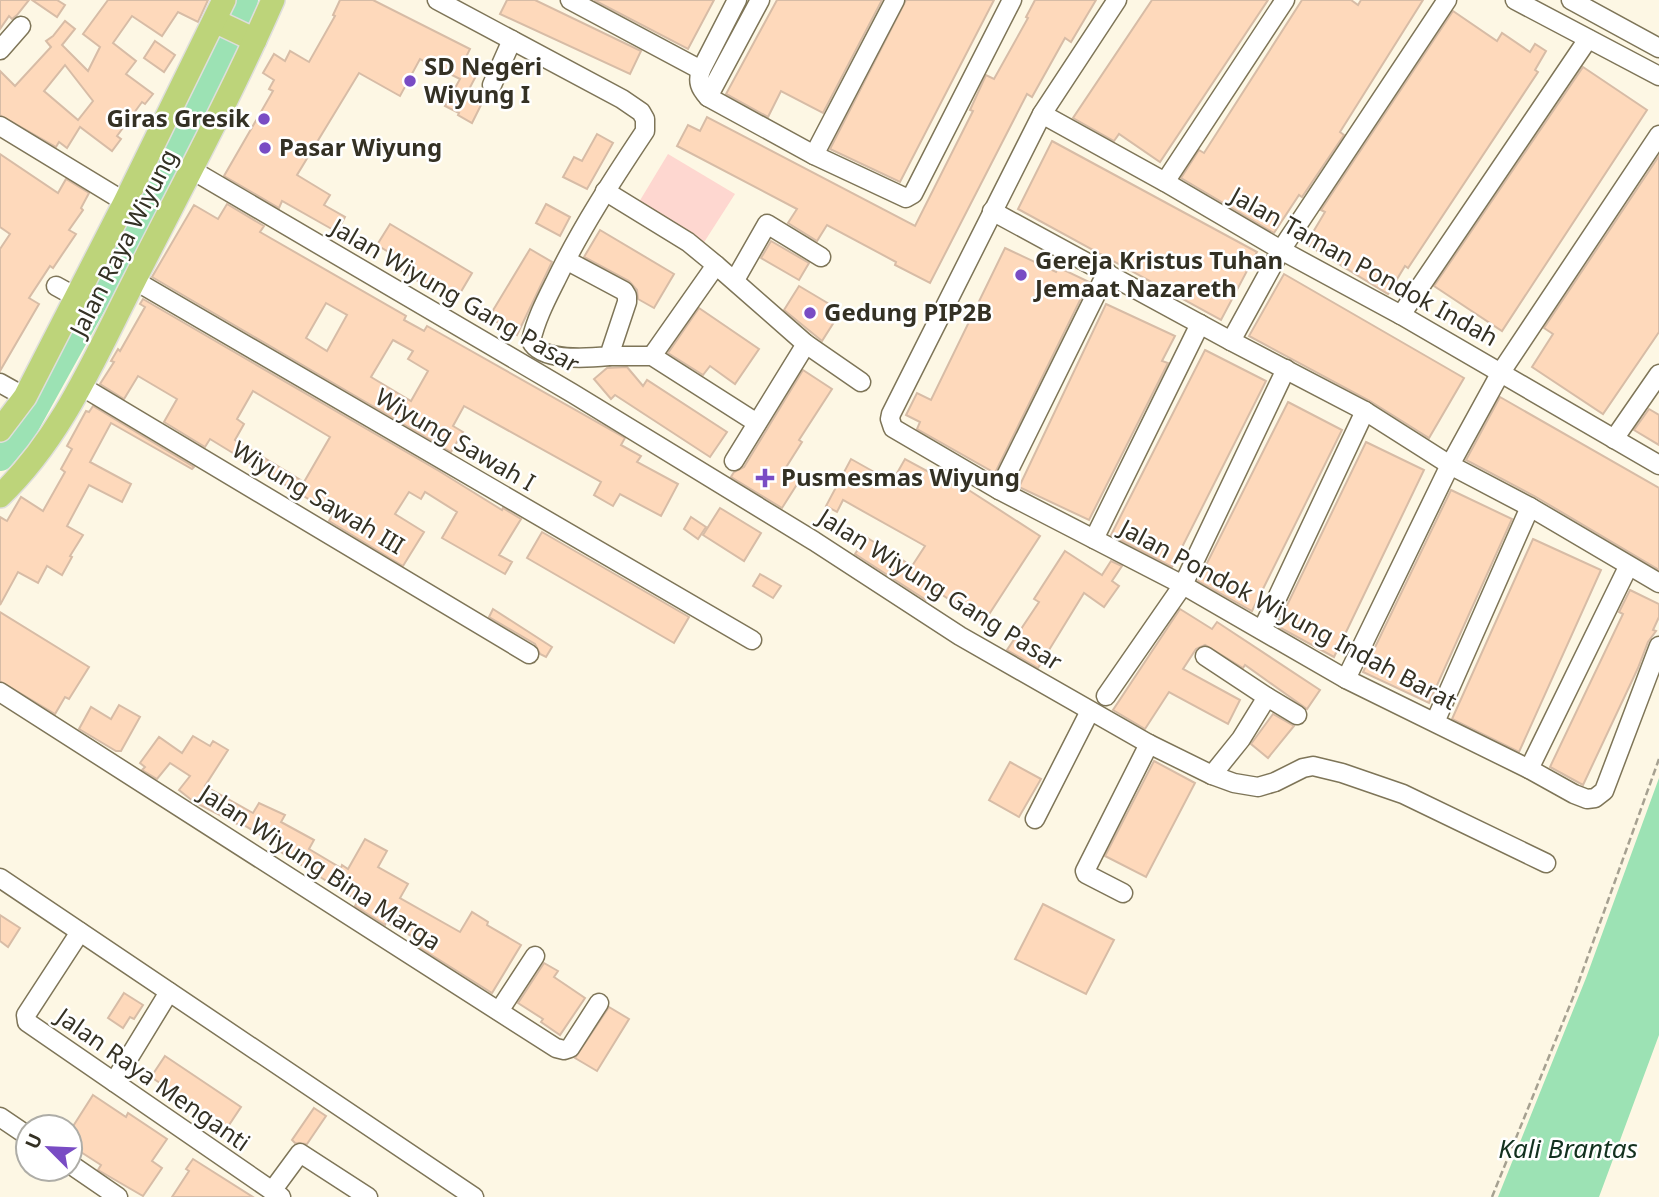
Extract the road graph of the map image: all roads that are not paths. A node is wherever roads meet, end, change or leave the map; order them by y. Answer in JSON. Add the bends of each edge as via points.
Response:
{"nodes":[{"id":1,"x":224,"y":0,"type":"edge"},
{"id":2,"x":273,"y":0,"type":"edge"},
{"id":3,"x":437,"y":0,"type":"edge"},
{"id":4,"x":570,"y":0,"type":"edge"},
{"id":5,"x":737,"y":0,"type":"edge"},
{"id":6,"x":760,"y":0,"type":"edge"},
{"id":7,"x":895,"y":0,"type":"edge"},
{"id":8,"x":1012,"y":0,"type":"edge"},
{"id":9,"x":1116,"y":0,"type":"edge"},
{"id":10,"x":1284,"y":0,"type":"edge"},
{"id":11,"x":1447,"y":0,"type":"edge"},
{"id":12,"x":1515,"y":0,"type":"edge"},
{"id":13,"x":1571,"y":0,"type":"edge"},
{"id":14,"x":591,"y":5,"type":"edge"},
{"id":15,"x":21,"y":26,"type":"dead end"},
{"id":16,"x":236,"y":31,"type":"junction"},
{"id":17,"x":1588,"y":39,"type":"junction"},
{"id":18,"x":512,"y":40,"type":"junction"},
{"id":19,"x":1659,"y":48,"type":"edge"},
{"id":20,"x":0,"y":50,"type":"edge"},
{"id":21,"x":701,"y":70,"type":"junction"},
{"id":22,"x":1659,"y":76,"type":"edge"},
{"id":23,"x":492,"y":85,"type":"dead end"},
{"id":24,"x":708,"y":97,"type":"junction"},
{"id":25,"x":1042,"y":114,"type":"junction"},
{"id":26,"x":0,"y":126,"type":"edge"},
{"id":27,"x":1659,"y":135,"type":"edge"},
{"id":28,"x":814,"y":155,"type":"junction"},
{"id":29,"x":192,"y":170,"type":"junction"},
{"id":30,"x":1165,"y":182,"type":"junction"},
{"id":31,"x":605,"y":191,"type":"junction"},
{"id":32,"x":125,"y":202,"type":"junction"},
{"id":33,"x":992,"y":211,"type":"junction"},
{"id":34,"x":1280,"y":250,"type":"junction"},
{"id":35,"x":821,"y":257,"type":"dead end"},
{"id":36,"x":566,"y":260,"type":"junction"},
{"id":37,"x":716,"y":265,"type":"junction"},
{"id":38,"x":1107,"y":272,"type":"junction"},
{"id":39,"x":134,"y":280,"type":"junction"},
{"id":40,"x":735,"y":280,"type":"junction"},
{"id":41,"x":1401,"y":315,"type":"junction"},
{"id":42,"x":1200,"y":324,"type":"junction"},
{"id":43,"x":1231,"y":341,"type":"junction"},
{"id":44,"x":806,"y":344,"type":"junction"},
{"id":45,"x":539,"y":351,"type":"junction"},
{"id":46,"x":609,"y":356,"type":"junction"},
{"id":47,"x":652,"y":356,"type":"junction"},
{"id":48,"x":528,"y":369,"type":"junction"},
{"id":49,"x":1286,"y":369,"type":"junction"},
{"id":50,"x":1501,"y":372,"type":"junction"},
{"id":51,"x":1659,"y":374,"type":"edge"},
{"id":52,"x":861,"y":382,"type":"dead end"},
{"id":53,"x":0,"y":383,"type":"edge"},
{"id":54,"x":81,"y":386,"type":"junction"},
{"id":55,"x":25,"y":397,"type":"junction"},
{"id":56,"x":1365,"y":411,"type":"junction"},
{"id":57,"x":757,"y":423,"type":"junction"},
{"id":58,"x":0,"y":430,"type":"edge"},
{"id":59,"x":1614,"y":439,"type":"junction"},
{"id":60,"x":734,"y":461,"type":"dead end"},
{"id":61,"x":1659,"y":465,"type":"edge"},
{"id":62,"x":1450,"y":466,"type":"junction"},
{"id":63,"x":999,"y":490,"type":"junction"},
{"id":64,"x":0,"y":496,"type":"edge"},
{"id":65,"x":1530,"y":508,"type":"junction"},
{"id":66,"x":1094,"y":540,"type":"junction"},
{"id":67,"x":1628,"y":567,"type":"junction"},
{"id":68,"x":1659,"y":583,"type":"edge"},
{"id":69,"x":1183,"y":585,"type":"junction"},
{"id":70,"x":1262,"y":630,"type":"junction"},
{"id":71,"x":751,"y":640,"type":"dead end"},
{"id":72,"x":1659,"y":646,"type":"edge"},
{"id":73,"x":528,"y":654,"type":"dead end"},
{"id":74,"x":1205,"y":656,"type":"dead end"},
{"id":75,"x":1346,"y":679,"type":"junction"},
{"id":76,"x":0,"y":692,"type":"edge"},
{"id":77,"x":1106,"y":696,"type":"dead end"},
{"id":78,"x":1267,"y":697,"type":"junction"},
{"id":79,"x":1090,"y":711,"type":"junction"},
{"id":80,"x":1297,"y":715,"type":"dead end"},
{"id":81,"x":1435,"y":722,"type":"junction"},
{"id":82,"x":1149,"y":744,"type":"junction"},
{"id":83,"x":1530,"y":769,"type":"junction"},
{"id":84,"x":1212,"y":775,"type":"junction"},
{"id":85,"x":1035,"y":819,"type":"dead end"},
{"id":86,"x":1546,"y":863,"type":"dead end"},
{"id":87,"x":0,"y":878,"type":"edge"},
{"id":88,"x":1123,"y":893,"type":"dead end"},
{"id":89,"x":80,"y":932,"type":"junction"},
{"id":90,"x":535,"y":956,"type":"dead end"},
{"id":91,"x":169,"y":992,"type":"junction"},
{"id":92,"x":599,"y":1003,"type":"dead end"},
{"id":93,"x":499,"y":1011,"type":"junction"},
{"id":94,"x":114,"y":1082,"type":"junction"},
{"id":95,"x":84,"y":1174,"type":"edge"},
{"id":96,"x":276,"y":1194,"type":"edge"},
{"id":97,"x":118,"y":1197,"type":"edge"},
{"id":98,"x":368,"y":1197,"type":"edge"},
{"id":99,"x":474,"y":1197,"type":"edge"}],
"edges":[{"from":1,"to":16,"type":"main road","name":"Jalan Raya Wiyung"},
{"from":2,"to":16,"type":"main road","name":"Jalan Raya Wiyung"},
{"from":3,"to":18,"type":"street"},
{"from":4,"to":14,"type":"street"},
{"from":5,"to":21,"type":"street"},
{"from":6,"to":24,"type":"street"},
{"from":7,"to":28,"type":"street"},
{"from":8,"to":28,"type":"street","via":[[911,196],[903,197]]},
{"from":9,"to":25,"type":"street"},
{"from":10,"to":30,"type":"street"},
{"from":11,"to":34,"type":"street"},
{"from":12,"to":17,"type":"street"},
{"from":13,"to":19,"type":"street"},
{"from":14,"to":21,"type":"street"},
{"from":15,"to":20,"type":"street"},
{"from":16,"to":29,"type":"main road","name":"Jalan Raya Wiyung"},
{"from":16,"to":32,"type":"main road","name":"Jalan Raya Wiyung"},
{"from":17,"to":22,"type":"street"},
{"from":17,"to":41,"type":"street"},
{"from":18,"to":23,"type":"street"},
{"from":18,"to":31,"type":"street","via":[[641,112],[645,131]]},
{"from":21,"to":24,"type":"street","via":[[699,83]]},
{"from":24,"to":28,"type":"street"},
{"from":25,"to":30,"type":"street","name":"Jalan Taman Pondok Indah"},
{"from":25,"to":33,"type":"street"},
{"from":26,"to":32,"type":"street"},
{"from":27,"to":50,"type":"street"},
{"from":29,"to":39,"type":"main road","name":"Jalan Raya Wiyung"},
{"from":29,"to":48,"type":"street","name":"Jalan Wiyung Gang Pasar"},
{"from":30,"to":34,"type":"street","name":"Jalan Taman Pondok Indah"},
{"from":31,"to":36,"type":"street"},
{"from":31,"to":37,"type":"street","via":[[688,242]]},
{"from":32,"to":55,"type":"main road","name":"Jalan Raya Wiyung","via":[[66,291]]},
{"from":33,"to":38,"type":"street"},
{"from":33,"to":63,"type":"street","name":"Jalan Pondok Wiyung Indah Barat","via":[[891,414],[891,423],[896,431]]},
{"from":34,"to":41,"type":"street","name":"Jalan Taman Pondok Indah"},
{"from":34,"to":43,"type":"street"},
{"from":35,"to":40,"type":"street","via":[[767,224]]},
{"from":36,"to":45,"type":"street","via":[[534,326],[531,341]]},
{"from":36,"to":46,"type":"street","via":[[627,296]]},
{"from":37,"to":40,"type":"street"},
{"from":37,"to":47,"type":"street"},
{"from":38,"to":42,"type":"street"},
{"from":38,"to":63,"type":"street"},
{"from":39,"to":54,"type":"main road","name":"Jalan Raya Wiyung"},
{"from":39,"to":71,"type":"street","name":"Wiyung Sawah I"},
{"from":40,"to":44,"type":"street"},
{"from":41,"to":50,"type":"street","name":"Jalan Taman Pondok Indah"},
{"from":42,"to":43,"type":"street"},
{"from":42,"to":66,"type":"street"},
{"from":43,"to":49,"type":"street"},
{"from":44,"to":52,"type":"street"},
{"from":44,"to":57,"type":"street"},
{"from":45,"to":46,"type":"street","via":[[582,358]]},
{"from":45,"to":48,"type":"street"},
{"from":46,"to":47,"type":"street"},
{"from":47,"to":57,"type":"street"},
{"from":48,"to":79,"type":"street","name":"Jalan Wiyung Gang Pasar","via":[[802,534],[960,636]]},
{"from":49,"to":56,"type":"street"},
{"from":49,"to":69,"type":"street"},
{"from":50,"to":59,"type":"street","name":"Jalan Taman Pondok Indah"},
{"from":50,"to":62,"type":"street"},
{"from":51,"to":59,"type":"street"},
{"from":53,"to":55,"type":"street"},
{"from":54,"to":64,"type":"main road","name":"Jalan Raya Wiyung","via":[[43,450]]},
{"from":54,"to":73,"type":"street","name":"Wiyung Sawah III"},
{"from":55,"to":58,"type":"main road","name":"Jalan Raya Wiyung"},
{"from":56,"to":62,"type":"street"},
{"from":56,"to":70,"type":"street"},
{"from":57,"to":60,"type":"street"},
{"from":59,"to":61,"type":"street","name":"Jalan Taman Pondok Indah"},
{"from":62,"to":65,"type":"street"},
{"from":62,"to":75,"type":"street"},
{"from":63,"to":66,"type":"street","name":"Jalan Pondok Wiyung Indah Barat"},
{"from":65,"to":67,"type":"street"},
{"from":65,"to":81,"type":"street"},
{"from":66,"to":69,"type":"street","name":"Jalan Pondok Wiyung Indah Barat"},
{"from":67,"to":68,"type":"street"},
{"from":67,"to":83,"type":"street"},
{"from":69,"to":70,"type":"street","name":"Jalan Pondok Wiyung Indah Barat"},
{"from":69,"to":77,"type":"street"},
{"from":70,"to":75,"type":"street","name":"Jalan Pondok Wiyung Indah Barat"},
{"from":72,"to":83,"type":"street","name":"Jalan Pondok Wiyung Indah Barat","via":[[1600,796],[1581,797]]},
{"from":74,"to":78,"type":"street"},
{"from":75,"to":81,"type":"street","name":"Jalan Pondok Wiyung Indah Barat"},
{"from":76,"to":93,"type":"street","name":"Jalan Wiyung Bina Marga"},
{"from":78,"to":80,"type":"street"},
{"from":78,"to":84,"type":"street"},
{"from":79,"to":82,"type":"street","name":"Jalan Wiyung Gang Pasar"},
{"from":79,"to":85,"type":"street"},
{"from":81,"to":83,"type":"street","name":"Jalan Pondok Wiyung Indah Barat"},
{"from":82,"to":84,"type":"street","name":"Jalan Wiyung Gang Pasar"},
{"from":82,"to":88,"type":"street","via":[[1085,871]]},
{"from":84,"to":86,"type":"street","name":"Jalan Wiyung Gang Pasar","via":[[1258,787],[1313,766],[1342,773],[1403,793]]},
{"from":87,"to":89,"type":"street"},
{"from":89,"to":91,"type":"street"},
{"from":89,"to":94,"type":"street","name":"Jalan Raya Menganti","via":[[26,1020]]},
{"from":90,"to":93,"type":"street"},
{"from":91,"to":94,"type":"street"},
{"from":91,"to":99,"type":"street"},
{"from":92,"to":93,"type":"street","name":"Jalan Wiyung Bina Marga","via":[[570,1048],[564,1050]]},
{"from":94,"to":96,"type":"street","name":"Jalan Raya Menganti"},
{"from":95,"to":97,"type":"street"},
{"from":96,"to":98,"type":"street","via":[[300,1153]]}]}
